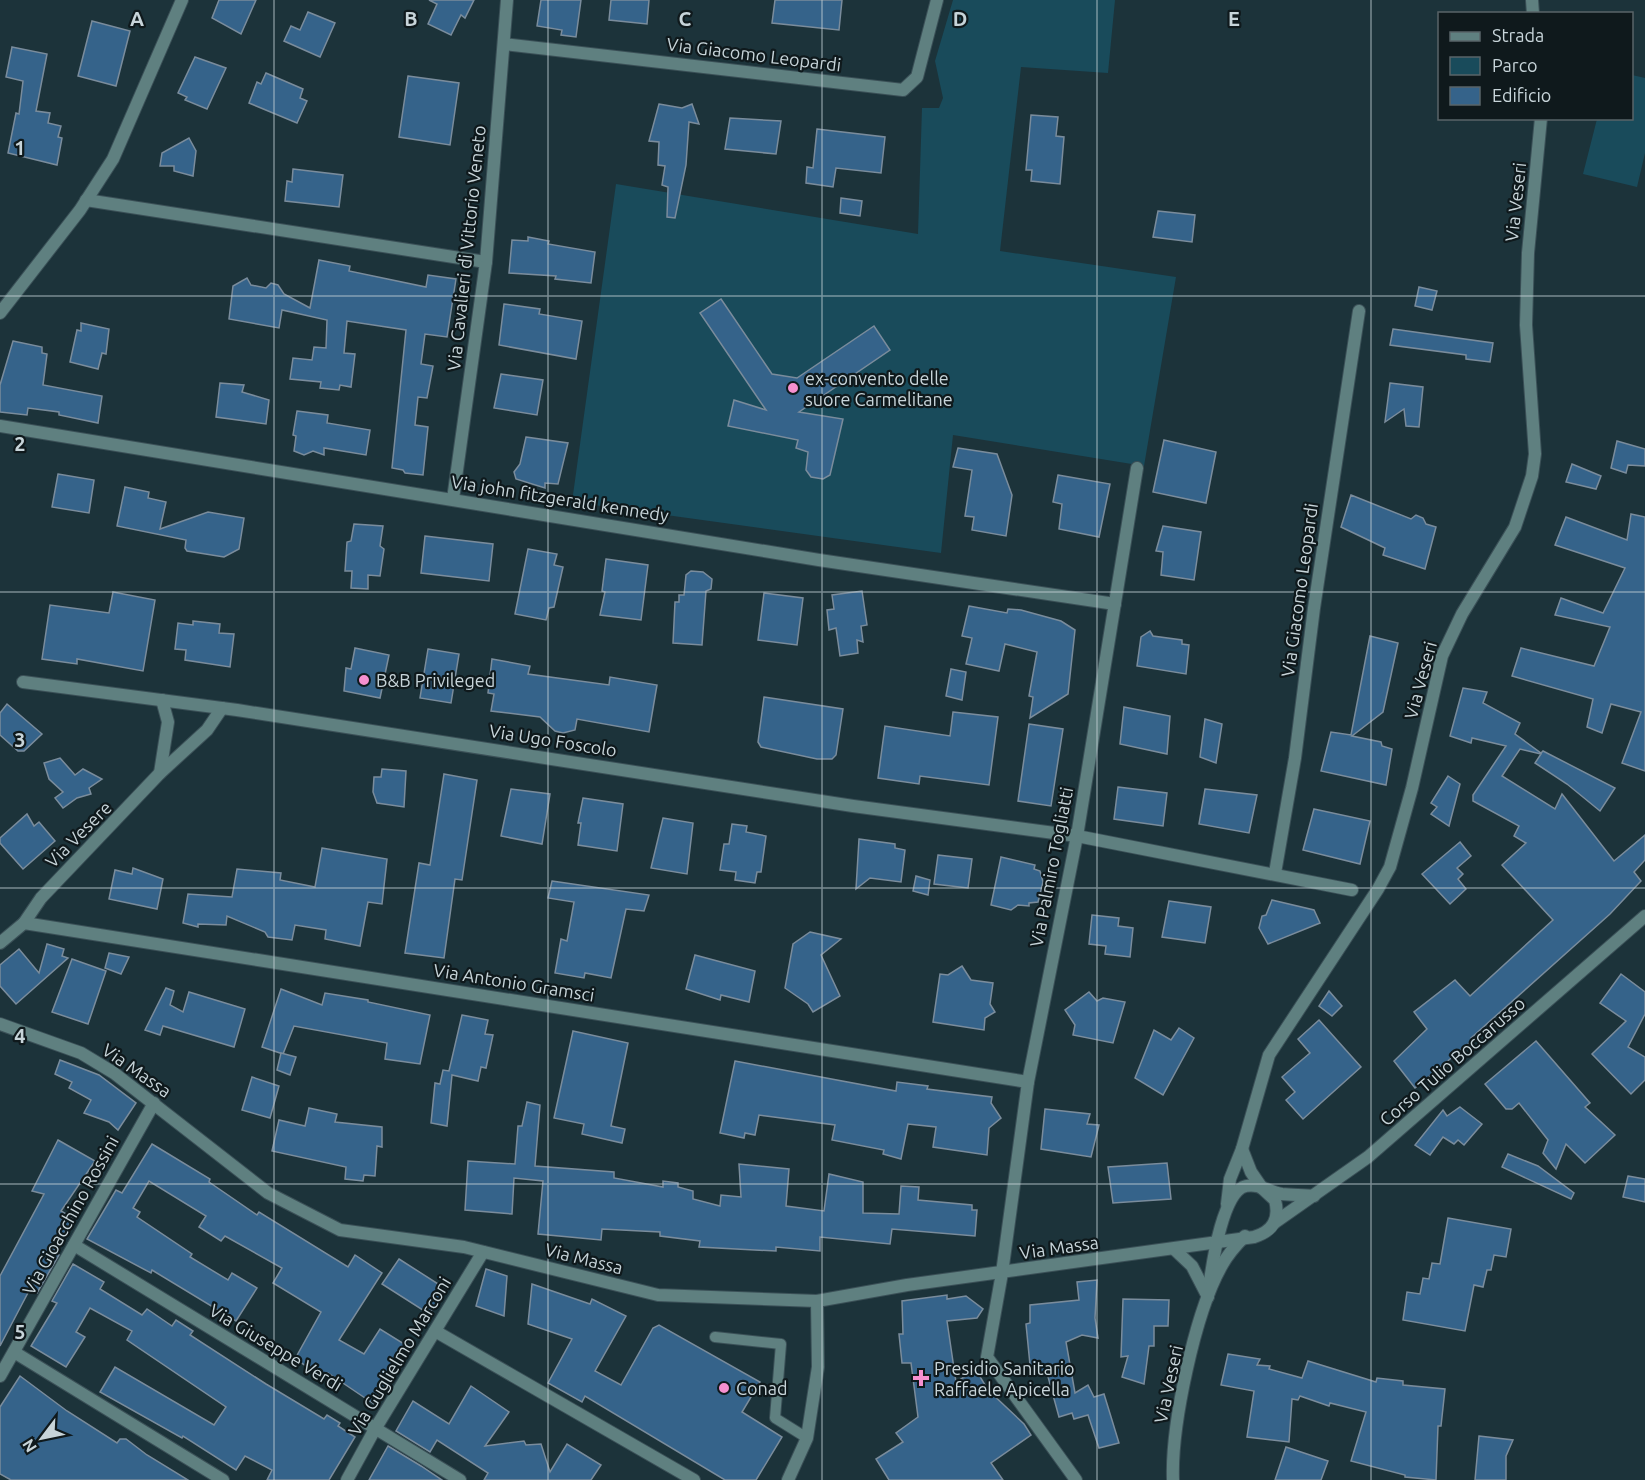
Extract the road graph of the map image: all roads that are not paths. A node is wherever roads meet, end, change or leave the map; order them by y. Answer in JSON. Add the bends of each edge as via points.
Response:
{"nodes":[{"id":1,"x":182,"y":0,"type":"edge"},
{"id":2,"x":507,"y":0,"type":"edge"},
{"id":3,"x":937,"y":0,"type":"edge"},
{"id":4,"x":504,"y":44,"type":"junction"},
{"id":5,"x":1541,"y":120,"type":"edge"},
{"id":6,"x":86,"y":200,"type":"junction"},
{"id":7,"x":486,"y":262,"type":"junction"},
{"id":8,"x":1359,"y":311,"type":"dead end"},
{"id":9,"x":0,"y":313,"type":"edge"},
{"id":10,"x":0,"y":426,"type":"edge"},
{"id":11,"x":1137,"y":468,"type":"dead end"},
{"id":12,"x":453,"y":499,"type":"junction"},
{"id":13,"x":1115,"y":604,"type":"junction"},
{"id":14,"x":23,"y":682,"type":"dead end"},
{"id":15,"x":162,"y":700,"type":"junction"},
{"id":16,"x":222,"y":708,"type":"junction"},
{"id":17,"x":160,"y":773,"type":"junction"},
{"id":18,"x":1077,"y":836,"type":"junction"},
{"id":19,"x":1275,"y":873,"type":"junction"},
{"id":20,"x":1352,"y":890,"type":"dead end"},
{"id":21,"x":1645,"y":916,"type":"edge"},
{"id":22,"x":24,"y":923,"type":"junction"},
{"id":23,"x":0,"y":943,"type":"edge"},
{"id":24,"x":0,"y":1024,"type":"edge"},
{"id":25,"x":1028,"y":1082,"type":"junction"},
{"id":26,"x":154,"y":1102,"type":"junction"},
{"id":27,"x":1242,"y":1149,"type":"junction"},
{"id":28,"x":1262,"y":1188,"type":"junction"},
{"id":29,"x":1314,"y":1196,"type":"junction"},
{"id":30,"x":1226,"y":1208,"type":"junction"},
{"id":31,"x":1274,"y":1223,"type":"junction"},
{"id":32,"x":1245,"y":1236,"type":"junction"},
{"id":33,"x":1219,"y":1241,"type":"junction"},
{"id":34,"x":74,"y":1245,"type":"junction"},
{"id":35,"x":1174,"y":1250,"type":"junction"},
{"id":36,"x":483,"y":1252,"type":"junction"},
{"id":37,"x":1002,"y":1273,"type":"junction"},
{"id":38,"x":1208,"y":1297,"type":"junction"},
{"id":39,"x":817,"y":1301,"type":"junction"},
{"id":40,"x":435,"y":1331,"type":"junction"},
{"id":41,"x":715,"y":1337,"type":"dead end"},
{"id":42,"x":14,"y":1352,"type":"junction"},
{"id":43,"x":0,"y":1376,"type":"edge"},
{"id":44,"x":375,"y":1429,"type":"junction"},
{"id":45,"x":807,"y":1438,"type":"junction"},
{"id":46,"x":223,"y":1480,"type":"edge"},
{"id":47,"x":347,"y":1480,"type":"edge"},
{"id":48,"x":460,"y":1480,"type":"edge"},
{"id":49,"x":694,"y":1480,"type":"edge"},
{"id":50,"x":788,"y":1480,"type":"edge"},
{"id":51,"x":1076,"y":1480,"type":"edge"},
{"id":52,"x":1173,"y":1480,"type":"edge"}],
"edges":[{"from":1,"to":6,"type":"street","via":[[113,159]]},
{"from":2,"to":4,"type":"street","name":"Via Cavalieri di Vittorio Veneto"},
{"from":3,"to":4,"type":"street","name":"Via Giacomo Leopardi","via":[[917,77],[903,90]]},
{"from":4,"to":7,"type":"street","name":"Via Cavalieri di Vittorio Veneto"},
{"from":5,"to":27,"type":"street","name":"Via Veseri","via":[[1528,253],[1527,313],[1536,454],[1532,476],[1515,527],[1462,614],[1442,656],[1390,867],[1269,1055]]},
{"from":6,"to":7,"type":"street"},
{"from":6,"to":9,"type":"street"},
{"from":7,"to":12,"type":"street","name":"Via Cavalieri di Vittorio Veneto"},
{"from":8,"to":19,"type":"street","name":"Via Giacomo Leopardi"},
{"from":10,"to":12,"type":"street","name":"Via john fitzgerald kennedy"},
{"from":11,"to":13,"type":"street","name":"Via Palmiro Togliatti"},
{"from":12,"to":13,"type":"street","name":"Via john fitzgerald kennedy"},
{"from":13,"to":18,"type":"street","name":"Via Palmiro Togliatti"},
{"from":14,"to":15,"type":"street","name":"Via Ugo Foscolo"},
{"from":15,"to":16,"type":"street","name":"Via Ugo Foscolo"},
{"from":15,"to":17,"type":"street","via":[[168,722]]},
{"from":16,"to":17,"type":"street","name":"Via Vesere","via":[[207,730]]},
{"from":16,"to":18,"type":"street","name":"Via Ugo Foscolo","via":[[853,806]]},
{"from":17,"to":22,"type":"street","name":"Via Vesere","via":[[41,898]]},
{"from":18,"to":19,"type":"street"},
{"from":18,"to":25,"type":"street","name":"Via Palmiro Togliatti"},
{"from":19,"to":20,"type":"street"},
{"from":21,"to":29,"type":"street","name":"Corso Tulio Boccarusso","via":[[1368,1157]]},
{"from":22,"to":23,"type":"street"},
{"from":22,"to":25,"type":"street","name":"Via Antonio Gramsci"},
{"from":24,"to":26,"type":"street","name":"Via Massa","via":[[81,1053]]},
{"from":25,"to":37,"type":"street","name":"Via Palmiro Togliatti"},
{"from":26,"to":34,"type":"street","name":"Via Gioacchino Rossini"},
{"from":26,"to":36,"type":"street","name":"Via Massa","via":[[268,1193],[340,1230]]},
{"from":27,"to":28,"type":"street"},
{"from":27,"to":30,"type":"street","name":"Via Veseri","via":[[1230,1179]]},
{"from":28,"to":29,"type":"street","via":[[1280,1194]]},
{"from":28,"to":30,"type":"street","via":[[1239,1188]]},
{"from":28,"to":31,"type":"street","via":[[1275,1200],[1278,1209]]},
{"from":29,"to":31,"type":"street","name":"Corso Tulio Boccarusso"},
{"from":30,"to":32,"type":"street","via":[[1234,1230]]},
{"from":30,"to":33,"type":"street","name":"Via Veseri"},
{"from":31,"to":32,"type":"street","via":[[1263,1234]]},
{"from":32,"to":33,"type":"street","name":"Via Massa"},
{"from":32,"to":38,"type":"street","name":"Via Veseri","via":[[1226,1259]]},
{"from":33,"to":35,"type":"street","name":"Via Massa"},
{"from":33,"to":38,"type":"street","name":"Via Veseri"},
{"from":34,"to":42,"type":"street","name":"Via Gioacchino Rossini"},
{"from":34,"to":44,"type":"street","name":"Via Giuseppe Verdi"},
{"from":35,"to":37,"type":"street","name":"Via Massa"},
{"from":35,"to":38,"type":"street","via":[[1192,1266]]},
{"from":36,"to":39,"type":"street","name":"Via Massa","via":[[658,1295]]},
{"from":36,"to":40,"type":"street","name":"Via Guglielmo Marconi"},
{"from":37,"to":39,"type":"street","name":"Via Massa"},
{"from":37,"to":51,"type":"street","name":"Via Palmiro Togliatti","via":[[987,1357]]},
{"from":38,"to":52,"type":"street","name":"Via Veseri","via":[[1181,1401]]},
{"from":39,"to":45,"type":"street","via":[[818,1367]]},
{"from":40,"to":44,"type":"street","name":"Via Guglielmo Marconi"},
{"from":40,"to":49,"type":"street"},
{"from":41,"to":45,"type":"lane","via":[[781,1344],[775,1418]]},
{"from":42,"to":43,"type":"street","name":"Via Gioacchino Rossini"},
{"from":42,"to":46,"type":"street"},
{"from":44,"to":47,"type":"street","name":"Via Guglielmo Marconi"},
{"from":44,"to":48,"type":"street","name":"Via Giuseppe Verdi"},
{"from":45,"to":50,"type":"street"}]}
